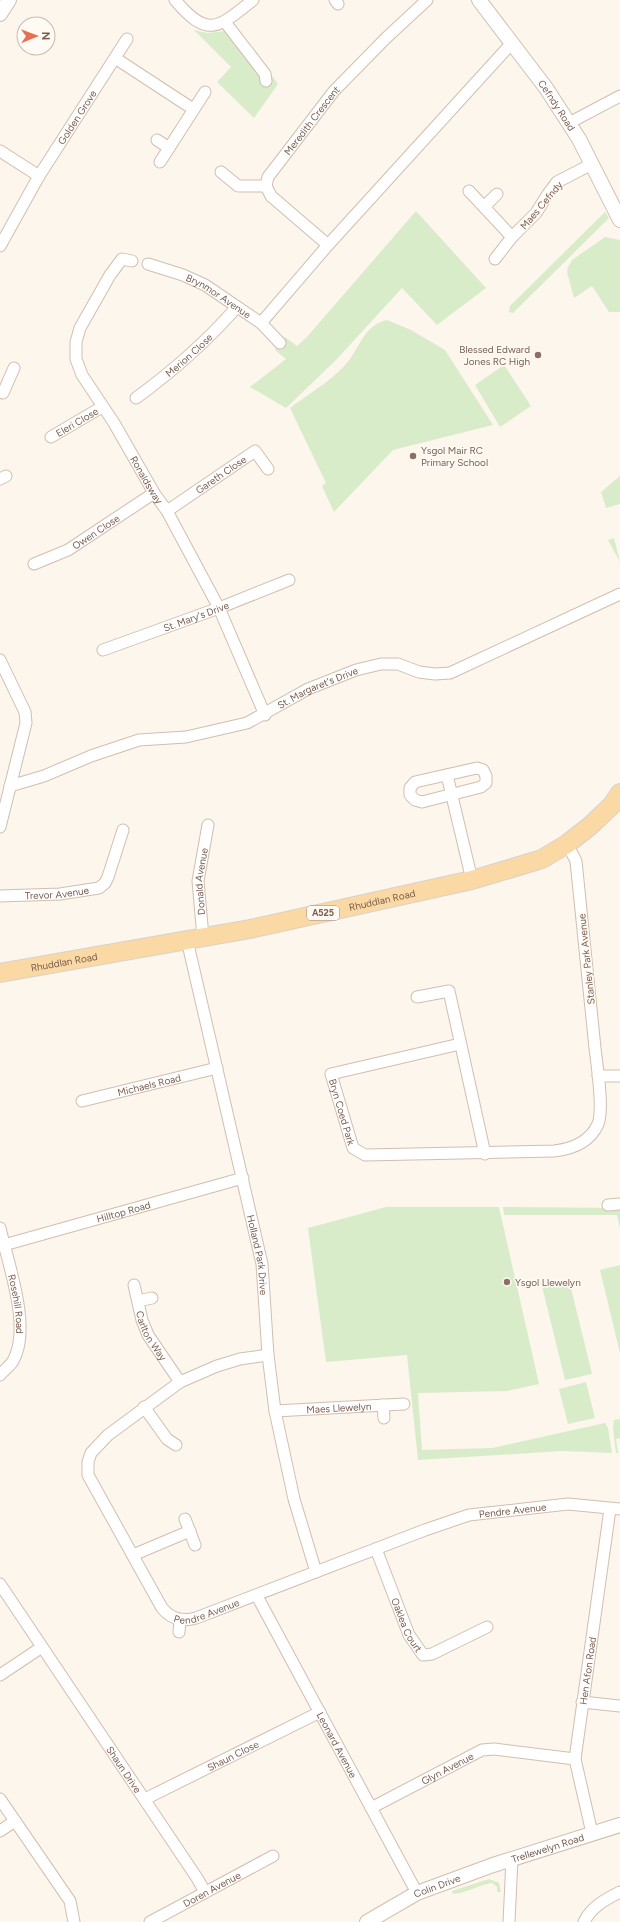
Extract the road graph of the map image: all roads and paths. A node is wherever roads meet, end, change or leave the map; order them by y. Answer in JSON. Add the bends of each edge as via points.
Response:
{"nodes":[{"id":1,"x":175,"y":0,"type":"edge"},
{"id":2,"x":253,"y":0,"type":"edge"},
{"id":3,"x":427,"y":0,"type":"edge"},
{"id":4,"x":479,"y":0,"type":"edge"},
{"id":5,"x":225,"y":22,"type":"junction"},
{"id":6,"x":127,"y":39,"type":"dead end"},
{"id":7,"x":511,"y":44,"type":"junction"},
{"id":8,"x":115,"y":58,"type":"junction"},
{"id":9,"x":266,"y":81,"type":"dead end"},
{"id":10,"x":205,"y":92,"type":"dead end"},
{"id":11,"x":620,"y":96,"type":"edge"},
{"id":12,"x":194,"y":109,"type":"junction"},
{"id":13,"x":569,"y":123,"type":"junction"},
{"id":14,"x":156,"y":140,"type":"dead end"},
{"id":15,"x":169,"y":148,"type":"junction"},
{"id":16,"x":0,"y":151,"type":"edge"},
{"id":17,"x":160,"y":162,"type":"dead end"},
{"id":18,"x":592,"y":164,"type":"junction"},
{"id":19,"x":221,"y":172,"type":"dead end"},
{"id":20,"x":39,"y":176,"type":"junction"},
{"id":21,"x":266,"y":186,"type":"junction"},
{"id":22,"x":469,"y":191,"type":"dead end"},
{"id":23,"x":497,"y":194,"type":"dead end"},
{"id":24,"x":484,"y":207,"type":"junction"},
{"id":25,"x":620,"y":220,"type":"edge"},
{"id":26,"x":512,"y":237,"type":"junction"},
{"id":27,"x":328,"y":245,"type":"junction"},
{"id":28,"x":0,"y":246,"type":"edge"},
{"id":29,"x":495,"y":259,"type":"dead end"},
{"id":30,"x":132,"y":261,"type":"dead end"},
{"id":31,"x":148,"y":264,"type":"dead end"},
{"id":32,"x":236,"y":308,"type":"junction"},
{"id":33,"x":261,"y":323,"type":"junction"},
{"id":34,"x":280,"y":343,"type":"dead end"},
{"id":35,"x":14,"y":368,"type":"dead end"},
{"id":36,"x":4,"y":378,"type":"edge"},
{"id":37,"x":3,"y":393,"type":"dead end"},
{"id":38,"x":136,"y":398,"type":"dead end"},
{"id":39,"x":102,"y":407,"type":"junction"},
{"id":40,"x":51,"y":437,"type":"dead end"},
{"id":41,"x":268,"y":469,"type":"dead end"},
{"id":42,"x":154,"y":493,"type":"junction"},
{"id":43,"x":167,"y":511,"type":"junction"},
{"id":44,"x":34,"y":564,"type":"dead end"},
{"id":45,"x":288,"y":580,"type":"dead end"},
{"id":46,"x":620,"y":594,"type":"edge"},
{"id":47,"x":219,"y":608,"type":"junction"},
{"id":48,"x":103,"y":650,"type":"dead end"},
{"id":49,"x":0,"y":660,"type":"edge"},
{"id":50,"x":265,"y":715,"type":"junction"},
{"id":51,"x":448,"y":775,"type":"junction"},
{"id":52,"x":10,"y":786,"type":"junction"},
{"id":53,"x":620,"y":793,"type":"edge"},
{"id":54,"x":452,"y":794,"type":"junction"},
{"id":55,"x":208,"y":825,"type":"dead end"},
{"id":56,"x":0,"y":827,"type":"edge"},
{"id":57,"x":123,"y":830,"type":"dead end"},
{"id":58,"x":567,"y":844,"type":"junction"},
{"id":59,"x":472,"y":880,"type":"junction"},
{"id":60,"x":0,"y":896,"type":"edge"},
{"id":61,"x":195,"y":939,"type":"junction"},
{"id":62,"x":0,"y":972,"type":"edge"},
{"id":63,"x":417,"y":997,"type":"dead end"},
{"id":64,"x":460,"y":1044,"type":"junction"},
{"id":65,"x":217,"y":1068,"type":"junction"},
{"id":66,"x":598,"y":1076,"type":"junction"},
{"id":67,"x":620,"y":1076,"type":"edge"},
{"id":68,"x":82,"y":1101,"type":"dead end"},
{"id":69,"x":485,"y":1154,"type":"junction"},
{"id":70,"x":243,"y":1178,"type":"junction"},
{"id":71,"x":620,"y":1204,"type":"edge"},
{"id":72,"x":608,"y":1205,"type":"dead end"},
{"id":73,"x":0,"y":1228,"type":"edge"},
{"id":74,"x":4,"y":1245,"type":"junction"},
{"id":75,"x":134,"y":1285,"type":"dead end"},
{"id":76,"x":152,"y":1298,"type":"dead end"},
{"id":77,"x":138,"y":1301,"type":"junction"},
{"id":78,"x":268,"y":1355,"type":"junction"},
{"id":79,"x":0,"y":1375,"type":"edge"},
{"id":80,"x":180,"y":1382,"type":"junction"},
{"id":81,"x":404,"y":1404,"type":"dead end"},
{"id":82,"x":383,"y":1405,"type":"junction"},
{"id":83,"x":144,"y":1407,"type":"junction"},
{"id":84,"x":275,"y":1411,"type":"junction"},
{"id":85,"x":384,"y":1418,"type":"dead end"},
{"id":86,"x":176,"y":1445,"type":"dead end"},
{"id":87,"x":615,"y":1509,"type":"edge"},
{"id":88,"x":185,"y":1519,"type":"dead end"},
{"id":89,"x":190,"y":1531,"type":"junction"},
{"id":90,"x":195,"y":1545,"type":"dead end"},
{"id":91,"x":376,"y":1549,"type":"junction"},
{"id":92,"x":133,"y":1556,"type":"junction"},
{"id":93,"x":316,"y":1572,"type":"junction"},
{"id":94,"x":0,"y":1584,"type":"edge"},
{"id":95,"x":257,"y":1596,"type":"junction"},
{"id":96,"x":180,"y":1620,"type":"junction"},
{"id":97,"x":487,"y":1627,"type":"dead end"},
{"id":98,"x":179,"y":1632,"type":"dead end"},
{"id":99,"x":42,"y":1647,"type":"junction"},
{"id":100,"x":0,"y":1675,"type":"edge"},
{"id":101,"x":582,"y":1702,"type":"junction"},
{"id":102,"x":620,"y":1706,"type":"edge"},
{"id":103,"x":320,"y":1712,"type":"junction"},
{"id":104,"x":575,"y":1759,"type":"junction"},
{"id":105,"x":0,"y":1798,"type":"edge"},
{"id":106,"x":145,"y":1800,"type":"junction"},
{"id":107,"x":371,"y":1808,"type":"junction"},
{"id":108,"x":15,"y":1821,"type":"junction"},
{"id":109,"x":620,"y":1825,"type":"edge"},
{"id":110,"x":0,"y":1831,"type":"edge"},
{"id":111,"x":592,"y":1833,"type":"junction"},
{"id":112,"x":273,"y":1856,"type":"dead end"},
{"id":113,"x":512,"y":1859,"type":"junction"},
{"id":114,"x":205,"y":1892,"type":"junction"},
{"id":115,"x":620,"y":1892,"type":"edge"},
{"id":116,"x":417,"y":1893,"type":"junction"},
{"id":117,"x":158,"y":1920,"type":"edge"},
{"id":118,"x":74,"y":1922,"type":"edge"},
{"id":119,"x":367,"y":1922,"type":"edge"},
{"id":120,"x":509,"y":1922,"type":"edge"},
{"id":121,"x":584,"y":1922,"type":"edge"}],
"edges":[{"from":1,"to":5,"type":"street","via":[[196,22],[214,26]]},
{"from":2,"to":5,"type":"street"},
{"from":3,"to":21,"type":"street","name":"Meredith Crescent","via":[[334,91],[268,177]]},
{"from":4,"to":7,"type":"street","name":"Cefndy Road"},
{"from":5,"to":9,"type":"street","via":[[265,74]]},
{"from":6,"to":8,"type":"street","name":"Golden Grove"},
{"from":7,"to":13,"type":"street","name":"Cefndy Road","via":[[546,88]]},
{"from":7,"to":27,"type":"street"},
{"from":8,"to":12,"type":"street"},
{"from":8,"to":20,"type":"street","name":"Golden Grove"},
{"from":10,"to":12,"type":"street"},
{"from":11,"to":13,"type":"street"},
{"from":12,"to":15,"type":"street"},
{"from":13,"to":18,"type":"street","name":"Cefndy Road"},
{"from":14,"to":15,"type":"street"},
{"from":15,"to":17,"type":"street"},
{"from":16,"to":20,"type":"street"},
{"from":18,"to":25,"type":"street","name":"Cefndy Road"},
{"from":18,"to":26,"type":"street","name":"Maes Cefndy","via":[[558,182],[536,213]]},
{"from":19,"to":21,"type":"street","via":[[238,186]]},
{"from":20,"to":28,"type":"street","name":"Golden Grove"},
{"from":21,"to":27,"type":"street","via":[[271,196]]},
{"from":22,"to":24,"type":"street","name":"Maes Cefndy"},
{"from":23,"to":24,"type":"street"},
{"from":24,"to":26,"type":"street","name":"Maes Cefndy"},
{"from":26,"to":29,"type":"street","name":"Maes Cefndy"},
{"from":27,"to":33,"type":"street"},
{"from":30,"to":39,"type":"street","name":"Ronaldsway","via":[[122,259],[110,275],[80,328],[76,342],[76,359],[82,375]]},
{"from":31,"to":32,"type":"street","name":"Brynmor Avenue","via":[[205,285]]},
{"from":32,"to":33,"type":"street","name":"Brynmor Avenue"},
{"from":32,"to":38,"type":"street","name":"Merion Close","via":[[169,375]]},
{"from":33,"to":34,"type":"street","name":"Brynmor Avenue"},
{"from":35,"to":36,"type":"street"},
{"from":36,"to":37,"type":"street"},
{"from":39,"to":40,"type":"street","name":"Eleri Close"},
{"from":39,"to":42,"type":"street","name":"Ronaldsway"},
{"from":41,"to":43,"type":"street","name":"Gareth Close","via":[[255,451]]},
{"from":42,"to":43,"type":"street","name":"Ronaldsway"},
{"from":42,"to":44,"type":"street","name":"Owen Close","via":[[68,550]]},
{"from":43,"to":47,"type":"street","name":"Ronaldsway"},
{"from":45,"to":47,"type":"street","name":"St. Mary's Drive"},
{"from":46,"to":50,"type":"street","name":"St. Margaret's Drive","via":[[450,673],[419,672],[398,664],[381,664],[356,670],[308,690]]},
{"from":47,"to":48,"type":"street","name":"St. Mary's Drive"},
{"from":47,"to":50,"type":"street","name":"Ronaldsway"},
{"from":49,"to":52,"type":"street","via":[[25,712],[24,733]]},
{"from":50,"to":52,"type":"street","name":"St. Margaret's Drive","via":[[247,723],[186,737],[139,740],[91,756],[44,776]]},
{"from":51,"to":54,"type":"street"},
{"from":51,"to":54,"type":"street","via":[[477,768],[483,770],[486,776],[486,783],[481,787]]},
{"from":51,"to":54,"type":"street","via":[[415,782],[410,788],[410,795],[419,802]]},
{"from":52,"to":56,"type":"street"},
{"from":53,"to":58,"type":"main road","name":"Rhuddlan Road","number":"A525","via":[[612,805]]},
{"from":54,"to":59,"type":"street"},
{"from":55,"to":61,"type":"street","name":"Donald Avenue","via":[[198,881]]},
{"from":57,"to":60,"type":"street","name":"Trevor Avenue","via":[[105,883],[99,888],[60,894]]},
{"from":58,"to":59,"type":"main road","name":"Rhuddlan Road","number":"A525","via":[[542,859]]},
{"from":58,"to":66,"type":"street","name":"Stanley Park Avenue","via":[[576,861]]},
{"from":59,"to":61,"type":"main road","name":"Rhuddlan Road","number":"A525"},
{"from":61,"to":62,"type":"main road","name":"Rhuddlan Road","number":"A525"},
{"from":61,"to":65,"type":"street","name":"Holland Park Drive"},
{"from":63,"to":64,"type":"street","via":[[449,991]]},
{"from":64,"to":69,"type":"street"},
{"from":64,"to":69,"type":"street","name":"Bryn Coed Park","via":[[331,1074],[353,1148],[358,1153]]},
{"from":65,"to":68,"type":"street","name":"Michaels Road"},
{"from":65,"to":70,"type":"street","name":"Holland Park Drive"},
{"from":66,"to":67,"type":"street"},
{"from":66,"to":69,"type":"street","name":"Bryn Coed Park","via":[[599,1122],[595,1131],[580,1144],[554,1151]]},
{"from":70,"to":74,"type":"street","name":"Hilltop Road"},
{"from":70,"to":78,"type":"street","name":"Holland Park Drive","via":[[262,1264]]},
{"from":71,"to":72,"type":"street"},
{"from":73,"to":74,"type":"street","name":"Rosehill Road"},
{"from":74,"to":79,"type":"street","name":"Rosehill Road","via":[[19,1308],[20,1325],[19,1344],[12,1361]]},
{"from":75,"to":77,"type":"street","name":"Carlton Way"},
{"from":76,"to":77,"type":"street"},
{"from":77,"to":80,"type":"street","name":"Carlton Way","via":[[148,1335]]},
{"from":78,"to":80,"type":"street","name":"Pendre Avenue","via":[[217,1366]]},
{"from":78,"to":84,"type":"street","name":"Holland Park Drive"},
{"from":80,"to":83,"type":"street","name":"Pendre Avenue"},
{"from":81,"to":82,"type":"street","name":"Maes Llewelyn"},
{"from":82,"to":84,"type":"street","name":"Maes Llewelyn"},
{"from":82,"to":85,"type":"street"},
{"from":83,"to":86,"type":"street","via":[[166,1439]]},
{"from":83,"to":92,"type":"street","name":"Pendre Avenue","via":[[108,1435],[91,1453],[88,1462],[88,1475]]},
{"from":84,"to":93,"type":"street","name":"Holland Park Drive","via":[[294,1499]]},
{"from":87,"to":91,"type":"street","name":"Pendre Avenue","via":[[568,1504],[469,1515]]},
{"from":87,"to":101,"type":"street","name":"Hen Afon Road"},
{"from":88,"to":89,"type":"street"},
{"from":89,"to":90,"type":"street"},
{"from":89,"to":92,"type":"street"},
{"from":91,"to":93,"type":"street","name":"Pendre Avenue"},
{"from":91,"to":97,"type":"street","name":"Oaklea Court","via":[[409,1634],[422,1655],[432,1654]]},
{"from":92,"to":96,"type":"street","name":"Pendre Avenue","via":[[162,1608],[172,1618]]},
{"from":93,"to":95,"type":"street","name":"Pendre Avenue"},
{"from":94,"to":99,"type":"street","name":"Shaun Drive"},
{"from":95,"to":96,"type":"street","name":"Pendre Avenue","via":[[196,1618]]},
{"from":95,"to":103,"type":"street","name":"Leonard Avenue"},
{"from":96,"to":98,"type":"street"},
{"from":99,"to":100,"type":"street"},
{"from":99,"to":106,"type":"street","name":"Shaun Drive"},
{"from":101,"to":102,"type":"street"},
{"from":101,"to":104,"type":"street","name":"Hen Afon Road"},
{"from":103,"to":106,"type":"street","name":"Shaun Close"},
{"from":103,"to":107,"type":"street","name":"Leonard Avenue"},
{"from":104,"to":107,"type":"street","name":"Glyn Avenue","via":[[494,1749],[482,1750]]},
{"from":104,"to":111,"type":"street","name":"Hen Afon Road"},
{"from":105,"to":108,"type":"street"},
{"from":106,"to":114,"type":"street","name":"Shaun Drive"},
{"from":107,"to":116,"type":"street","name":"Leonard Avenue"},
{"from":108,"to":110,"type":"street"},
{"from":108,"to":118,"type":"street","via":[[70,1901]]},
{"from":109,"to":111,"type":"street","name":"Trellewelyn Road"},
{"from":111,"to":113,"type":"street","name":"Trellewelyn Road"},
{"from":112,"to":114,"type":"street","name":"Doren Avenue"},
{"from":113,"to":116,"type":"street","name":"Colin Drive"},
{"from":113,"to":120,"type":"street","name":"Trellewelyn Road"},
{"from":114,"to":117,"type":"street","name":"Doren Avenue"},
{"from":115,"to":121,"type":"street","via":[[597,1906]]},
{"from":116,"to":119,"type":"street","name":"Colin Drive"}]}
